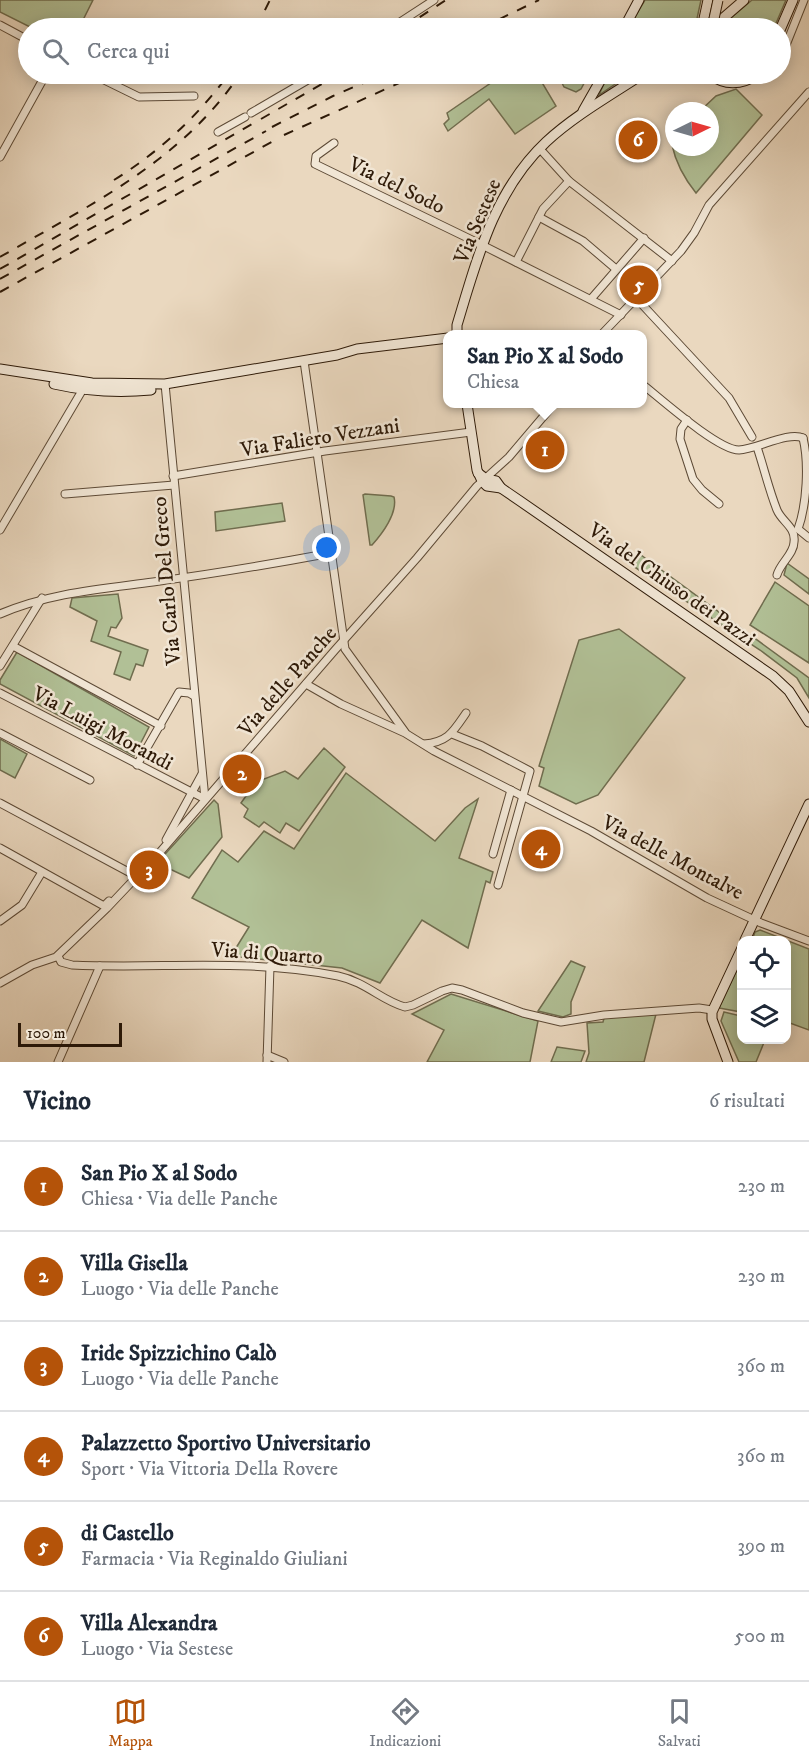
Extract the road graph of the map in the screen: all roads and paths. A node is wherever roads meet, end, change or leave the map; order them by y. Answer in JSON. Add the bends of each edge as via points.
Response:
{"nodes":[{"id":1,"x":434,"y":0,"type":"edge"},
{"id":2,"x":639,"y":0,"type":"edge"},
{"id":3,"x":708,"y":0,"type":"edge"},
{"id":4,"x":718,"y":0,"type":"edge"},
{"id":5,"x":744,"y":0,"type":"edge"},
{"id":6,"x":793,"y":0,"type":"edge"},
{"id":7,"x":804,"y":0,"type":"edge"},
{"id":8,"x":406,"y":18,"type":"edge"},
{"id":9,"x":629,"y":18,"type":"edge"},
{"id":10,"x":704,"y":18,"type":"edge"},
{"id":11,"x":714,"y":18,"type":"edge"},
{"id":12,"x":723,"y":18,"type":"edge"},
{"id":13,"x":785,"y":18,"type":"edge"},
{"id":14,"x":0,"y":25,"type":"edge"},
{"id":15,"x":791,"y":32,"type":"edge"},
{"id":16,"x":18,"y":35,"type":"edge"},
{"id":17,"x":40,"y":84,"type":"edge"},
{"id":18,"x":112,"y":84,"type":"edge"},
{"id":19,"x":301,"y":84,"type":"edge"},
{"id":20,"x":599,"y":84,"type":"edge"},
{"id":21,"x":628,"y":84,"type":"edge"},
{"id":22,"x":809,"y":92,"type":"edge"},
{"id":23,"x":194,"y":96,"type":"dead end"},
{"id":24,"x":578,"y":117,"type":"junction"},
{"id":25,"x":218,"y":132,"type":"dead end"},
{"id":26,"x":334,"y":144,"type":"dead end"},
{"id":27,"x":540,"y":149,"type":"junction"},
{"id":28,"x":0,"y":157,"type":"edge"},
{"id":29,"x":569,"y":181,"type":"junction"},
{"id":30,"x":540,"y":217,"type":"junction"},
{"id":31,"x":644,"y":238,"type":"junction"},
{"id":32,"x":482,"y":245,"type":"junction"},
{"id":33,"x":672,"y":261,"type":"junction"},
{"id":34,"x":516,"y":262,"type":"junction"},
{"id":35,"x":616,"y":269,"type":"junction"},
{"id":36,"x":637,"y":298,"type":"junction"},
{"id":37,"x":591,"y":299,"type":"junction"},
{"id":38,"x":621,"y":315,"type":"junction"},
{"id":39,"x":458,"y":330,"type":"edge"},
{"id":40,"x":606,"y":330,"type":"edge"},
{"id":41,"x":443,"y":339,"type":"edge"},
{"id":42,"x":304,"y":361,"type":"junction"},
{"id":43,"x":0,"y":369,"type":"edge"},
{"id":44,"x":15,"y":372,"type":"junction"},
{"id":45,"x":92,"y":383,"type":"junction"},
{"id":46,"x":165,"y":384,"type":"junction"},
{"id":47,"x":647,"y":388,"type":"edge"},
{"id":48,"x":83,"y":389,"type":"junction"},
{"id":49,"x":468,"y":408,"type":"edge"},
{"id":50,"x":551,"y":408,"type":"edge"},
{"id":51,"x":687,"y":420,"type":"junction"},
{"id":52,"x":471,"y":432,"type":"junction"},
{"id":53,"x":806,"y":435,"type":"edge"},
{"id":54,"x":752,"y":437,"type":"dead end"},
{"id":55,"x":757,"y":447,"type":"junction"},
{"id":56,"x":317,"y":452,"type":"junction"},
{"id":57,"x":173,"y":476,"type":"junction"},
{"id":58,"x":482,"y":478,"type":"junction"},
{"id":59,"x":174,"y":484,"type":"junction"},
{"id":60,"x":65,"y":494,"type":"dead end"},
{"id":61,"x":719,"y":504,"type":"dead end"},
{"id":62,"x":0,"y":530,"type":"edge"},
{"id":63,"x":809,"y":538,"type":"edge"},
{"id":64,"x":331,"y":554,"type":"junction"},
{"id":65,"x":777,"y":575,"type":"dead end"},
{"id":66,"x":183,"y":578,"type":"junction"},
{"id":67,"x":42,"y":598,"type":"junction"},
{"id":68,"x":0,"y":614,"type":"edge"},
{"id":69,"x":344,"y":642,"type":"junction"},
{"id":70,"x":13,"y":646,"type":"junction"},
{"id":71,"x":0,"y":666,"type":"edge"},
{"id":72,"x":306,"y":684,"type":"junction"},
{"id":73,"x":0,"y":693,"type":"edge"},
{"id":74,"x":194,"y":696,"type":"junction"},
{"id":75,"x":466,"y":713,"type":"dead end"},
{"id":76,"x":809,"y":722,"type":"edge"},
{"id":77,"x":161,"y":726,"type":"junction"},
{"id":78,"x":0,"y":733,"type":"edge"},
{"id":79,"x":405,"y":733,"type":"junction"},
{"id":80,"x":452,"y":734,"type":"junction"},
{"id":81,"x":424,"y":744,"type":"junction"},
{"id":82,"x":137,"y":765,"type":"junction"},
{"id":83,"x":202,"y":774,"type":"junction"},
{"id":84,"x":90,"y":780,"type":"dead end"},
{"id":85,"x":511,"y":790,"type":"junction"},
{"id":86,"x":191,"y":792,"type":"junction"},
{"id":87,"x":524,"y":797,"type":"junction"},
{"id":88,"x":205,"y":799,"type":"junction"},
{"id":89,"x":0,"y":803,"type":"edge"},
{"id":90,"x":809,"y":804,"type":"edge"},
{"id":91,"x":0,"y":848,"type":"edge"},
{"id":92,"x":161,"y":851,"type":"junction"},
{"id":93,"x":493,"y":854,"type":"dead end"},
{"id":94,"x":42,"y":872,"type":"junction"},
{"id":95,"x":136,"y":876,"type":"junction"},
{"id":96,"x":498,"y":885,"type":"dead end"},
{"id":97,"x":115,"y":898,"type":"junction"},
{"id":98,"x":755,"y":919,"type":"junction"},
{"id":99,"x":0,"y":921,"type":"edge"},
{"id":100,"x":747,"y":936,"type":"edge"},
{"id":101,"x":809,"y":941,"type":"edge"},
{"id":102,"x":58,"y":956,"type":"junction"},
{"id":103,"x":737,"y":957,"type":"edge"},
{"id":104,"x":100,"y":966,"type":"junction"},
{"id":105,"x":270,"y":966,"type":"junction"},
{"id":106,"x":0,"y":983,"type":"edge"},
{"id":107,"x":712,"y":1010,"type":"junction"},
{"id":108,"x":267,"y":1058,"type":"edge"},
{"id":109,"x":58,"y":1062,"type":"edge"},
{"id":110,"x":284,"y":1062,"type":"edge"},
{"id":111,"x":728,"y":1062,"type":"edge"}],
"edges":[{"from":1,"to":8,"type":"street"},
{"from":2,"to":9,"type":"main road"},
{"from":3,"to":10,"type":"main road"},
{"from":4,"to":11,"type":"main road","bridge":true},
{"from":5,"to":12,"type":"main road"},
{"from":6,"to":13,"type":"main road"},
{"from":7,"to":15,"type":"street"},
{"from":14,"to":16,"type":"street"},
{"from":17,"to":28,"type":"street"},
{"from":18,"to":23,"type":"street","via":[[135,96]]},
{"from":19,"to":25,"type":"street"},
{"from":20,"to":24,"type":"main road"},
{"from":21,"to":24,"type":"main road","name":"Via Sestese"},
{"from":22,"to":33,"type":"street","via":[[709,205],[691,238]]},
{"from":24,"to":27,"type":"main road","name":"Via Sestese"},
{"from":26,"to":32,"type":"street","name":"Via del Sodo","via":[[316,156],[315,164]]},
{"from":27,"to":29,"type":"street"},
{"from":27,"to":32,"type":"main road","name":"Via Sestese","via":[[508,188]]},
{"from":29,"to":30,"type":"street","via":[[547,203]]},
{"from":29,"to":31,"type":"street"},
{"from":30,"to":34,"type":"street"},
{"from":30,"to":35,"type":"street","via":[[584,241]]},
{"from":31,"to":33,"type":"street"},
{"from":31,"to":35,"type":"street"},
{"from":32,"to":34,"type":"street","name":"Via del Sodo"},
{"from":32,"to":39,"type":"main road","name":"Via Sestese"},
{"from":33,"to":36,"type":"street"},
{"from":34,"to":37,"type":"street","name":"Via del Sodo"},
{"from":35,"to":37,"type":"street"},
{"from":36,"to":38,"type":"street"},
{"from":36,"to":54,"type":"street","via":[[729,398]]},
{"from":37,"to":38,"type":"street","name":"Via del Sodo"},
{"from":38,"to":40,"type":"street"},
{"from":41,"to":42,"type":"main road","via":[[357,349]]},
{"from":42,"to":46,"type":"main road"},
{"from":42,"to":56,"type":"street"},
{"from":43,"to":44,"type":"main road"},
{"from":44,"to":45,"type":"main road"},
{"from":44,"to":48,"type":"main road"},
{"from":45,"to":46,"type":"main road"},
{"from":45,"to":48,"type":"street"},
{"from":46,"to":48,"type":"main road","via":[[135,392]]},
{"from":46,"to":57,"type":"street","name":"Via Carlo Del Greco"},
{"from":47,"to":51,"type":"street"},
{"from":48,"to":62,"type":"street"},
{"from":49,"to":52,"type":"main road"},
{"from":50,"to":58,"type":"street","name":"Via delle Panche","via":[[509,457]]},
{"from":51,"to":55,"type":"street","via":[[733,449]]},
{"from":51,"to":61,"type":"street","via":[[680,439],[693,479]]},
{"from":52,"to":56,"type":"street","name":"Via Faliero Vezzani"},
{"from":52,"to":58,"type":"main road"},
{"from":53,"to":55,"type":"street"},
{"from":53,"to":63,"type":"street","via":[[807,497],[798,529]]},
{"from":55,"to":65,"type":"street","via":[[778,512],[794,536],[794,547]]},
{"from":56,"to":57,"type":"street","name":"Via Faliero Vezzani"},
{"from":56,"to":64,"type":"street"},
{"from":57,"to":59,"type":"street","name":"Via Carlo Del Greco"},
{"from":58,"to":69,"type":"street","name":"Via delle Panche"},
{"from":58,"to":76,"type":"main road","name":"Via del Chiuso dei Pazzi","via":[[487,486],[501,488],[781,682]]},
{"from":59,"to":60,"type":"street"},
{"from":59,"to":66,"type":"street","name":"Via Carlo Del Greco"},
{"from":64,"to":66,"type":"street"},
{"from":64,"to":69,"type":"street"},
{"from":66,"to":67,"type":"street"},
{"from":66,"to":74,"type":"street","name":"Via Carlo Del Greco"},
{"from":67,"to":68,"type":"street"},
{"from":67,"to":70,"type":"street"},
{"from":69,"to":72,"type":"street","name":"Via delle Panche"},
{"from":69,"to":79,"type":"street","via":[[345,649]]},
{"from":70,"to":71,"type":"street"},
{"from":70,"to":77,"type":"street"},
{"from":72,"to":79,"type":"street","name":"Via delle Montalve"},
{"from":72,"to":88,"type":"street","name":"Via delle Panche"},
{"from":73,"to":82,"type":"street","name":"Via Luigi Morandi"},
{"from":74,"to":77,"type":"street","via":[[180,692]]},
{"from":74,"to":83,"type":"street","name":"Via Carlo Del Greco"},
{"from":75,"to":80,"type":"street"},
{"from":77,"to":82,"type":"street"},
{"from":78,"to":84,"type":"street"},
{"from":79,"to":81,"type":"street","name":"Via delle Montalve"},
{"from":80,"to":81,"type":"street"},
{"from":80,"to":87,"type":"street","via":[[530,771]]},
{"from":81,"to":85,"type":"street","name":"Via delle Montalve"},
{"from":82,"to":86,"type":"street","name":"Via Luigi Morandi"},
{"from":83,"to":86,"type":"street"},
{"from":83,"to":88,"type":"street","name":"Via Carlo Del Greco"},
{"from":85,"to":87,"type":"street","name":"Via delle Montalve"},
{"from":85,"to":93,"type":"street"},
{"from":86,"to":88,"type":"street","name":"Via Luigi Morandi"},
{"from":86,"to":92,"type":"street"},
{"from":87,"to":96,"type":"street"},
{"from":87,"to":98,"type":"street","name":"Via delle Montalve","via":[[707,898]]},
{"from":88,"to":92,"type":"street","name":"Via delle Panche"},
{"from":89,"to":95,"type":"street"},
{"from":90,"to":98,"type":"main road"},
{"from":91,"to":94,"type":"street"},
{"from":92,"to":95,"type":"street","name":"Via delle Panche"},
{"from":94,"to":97,"type":"street","via":[[104,906]]},
{"from":94,"to":99,"type":"street","via":[[22,905]]},
{"from":95,"to":97,"type":"street","name":"Via delle Panche"},
{"from":97,"to":102,"type":"street","name":"Via delle Panche"},
{"from":98,"to":100,"type":"main road"},
{"from":98,"to":101,"type":"street","name":"Via delle Montalve"},
{"from":102,"to":104,"type":"street","name":"Via di Quarto","via":[[65,964]]},
{"from":102,"to":106,"type":"street","name":"Via delle Panche"},
{"from":103,"to":107,"type":"main road"},
{"from":104,"to":105,"type":"street","name":"Via di Quarto"},
{"from":104,"to":109,"type":"street"},
{"from":105,"to":107,"type":"street","name":"Via di Quarto","via":[[352,980],[405,1007],[442,991],[457,989],[561,1022],[604,1015]]},
{"from":105,"to":108,"type":"street"},
{"from":107,"to":111,"type":"main road"},
{"from":108,"to":110,"type":"street"}]}
